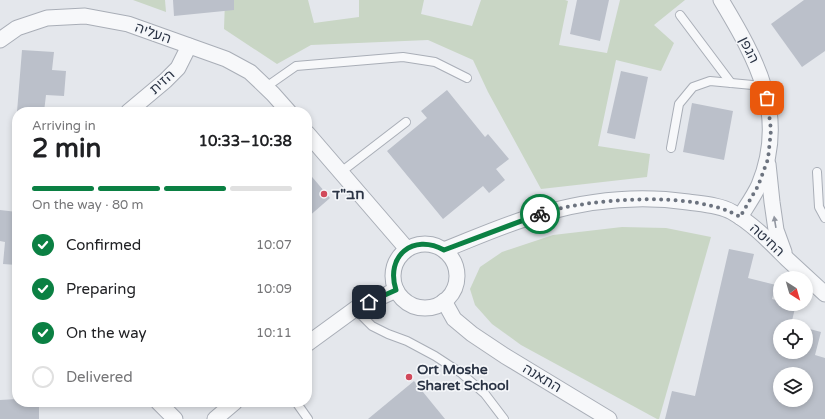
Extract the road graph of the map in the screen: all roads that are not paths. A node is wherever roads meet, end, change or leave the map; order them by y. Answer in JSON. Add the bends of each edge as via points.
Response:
{"nodes":[{"id":1,"x":721,"y":0,"type":"edge"},
{"id":2,"x":680,"y":15,"type":"dead end"},
{"id":3,"x":0,"y":40,"type":"edge"},
{"id":4,"x":189,"y":46,"type":"junction"},
{"id":5,"x":467,"y":78,"type":"dead end"},
{"id":6,"x":731,"y":83,"type":"junction"},
{"id":7,"x":763,"y":86,"type":"junction"},
{"id":8,"x":266,"y":87,"type":"junction"},
{"id":9,"x":134,"y":107,"type":"edge"},
{"id":10,"x":284,"y":107,"type":"edge"},
{"id":11,"x":406,"y":122,"type":"dead end"},
{"id":12,"x":312,"y":139,"type":"edge"},
{"id":13,"x":671,"y":148,"type":"dead end"},
{"id":14,"x":768,"y":159,"type":"junction"},
{"id":15,"x":341,"y":172,"type":"junction"},
{"id":16,"x":817,"y":172,"type":"dead end"},
{"id":17,"x":740,"y":217,"type":"junction"},
{"id":18,"x":825,"y":218,"type":"edge"},
{"id":19,"x":407,"y":249,"type":"junction"},
{"id":20,"x":444,"y":250,"type":"junction"},
{"id":21,"x":787,"y":258,"type":"junction"},
{"id":22,"x":396,"y":290,"type":"junction"},
{"id":23,"x":825,"y":294,"type":"edge"},
{"id":24,"x":444,"y":301,"type":"junction"},
{"id":25,"x":355,"y":309,"type":"junction"},
{"id":26,"x":312,"y":340,"type":"edge"},
{"id":27,"x":163,"y":407,"type":"edge"},
{"id":28,"x":229,"y":407,"type":"edge"},
{"id":29,"x":300,"y":407,"type":"edge"},
{"id":30,"x":175,"y":419,"type":"edge"},
{"id":31,"x":215,"y":419,"type":"edge"},
{"id":32,"x":308,"y":419,"type":"edge"},
{"id":33,"x":504,"y":419,"type":"edge"},
{"id":34,"x":609,"y":419,"type":"edge"}],
"edges":[{"from":1,"to":7,"type":"street","name":"הגפן","via":[[757,66]]},
{"from":2,"to":6,"type":"lane"},
{"from":3,"to":4,"type":"street","name":"העליה","via":[[17,28],[47,18],[85,16],[128,24]]},
{"from":4,"to":8,"type":"street","name":"העליה","via":[[226,59],[250,72]]},
{"from":4,"to":9,"type":"street","name":"הזית","via":[[178,68]]},
{"from":5,"to":8,"type":"lane","via":[[435,62],[403,56],[296,66]]},
{"from":6,"to":7,"type":"lane"},
{"from":6,"to":13,"type":"lane","via":[[710,81],[692,87],[679,104]]},
{"from":7,"to":14,"type":"street","name":"הגפן","via":[[771,130]]},
{"from":8,"to":10,"type":"street","name":"העליה"},
{"from":11,"to":15,"type":"lane"},
{"from":12,"to":15,"type":"street"},
{"from":14,"to":17,"type":"street","name":"הגפן","via":[[758,186]]},
{"from":21,"to":14,"type":"street","one_way":true,"via":[[776,230]]},
{"from":15,"to":19,"type":"street"},
{"from":16,"to":18,"type":"lane","via":[[819,207]]},
{"from":17,"to":20,"type":"street","name":"החיטה","via":[[730,211],[706,204],[673,199],[627,199],[585,204],[544,213]]},
{"from":17,"to":21,"type":"street","name":"החיטה","via":[[772,242]]},
{"from":19,"to":20,"type":"street","via":[[426,244]]},
{"from":19,"to":22,"type":"street","via":[[395,263],[393,281]]},
{"from":20,"to":24,"type":"street","via":[[451,257],[457,276],[451,294]]},
{"from":21,"to":23,"type":"street","name":"החיטה"},
{"from":22,"to":24,"type":"street","via":[[401,298],[417,307],[427,308]]},
{"from":22,"to":25,"type":"street"},
{"from":24,"to":34,"type":"street","name":"התאנה","via":[[454,319],[472,334]]},
{"from":25,"to":26,"type":"street"},
{"from":25,"to":33,"type":"lane","via":[[372,326],[407,341],[461,373],[485,394]]},
{"from":27,"to":30,"type":"street"},
{"from":28,"to":31,"type":"street"},
{"from":29,"to":32,"type":"lane"}]}
